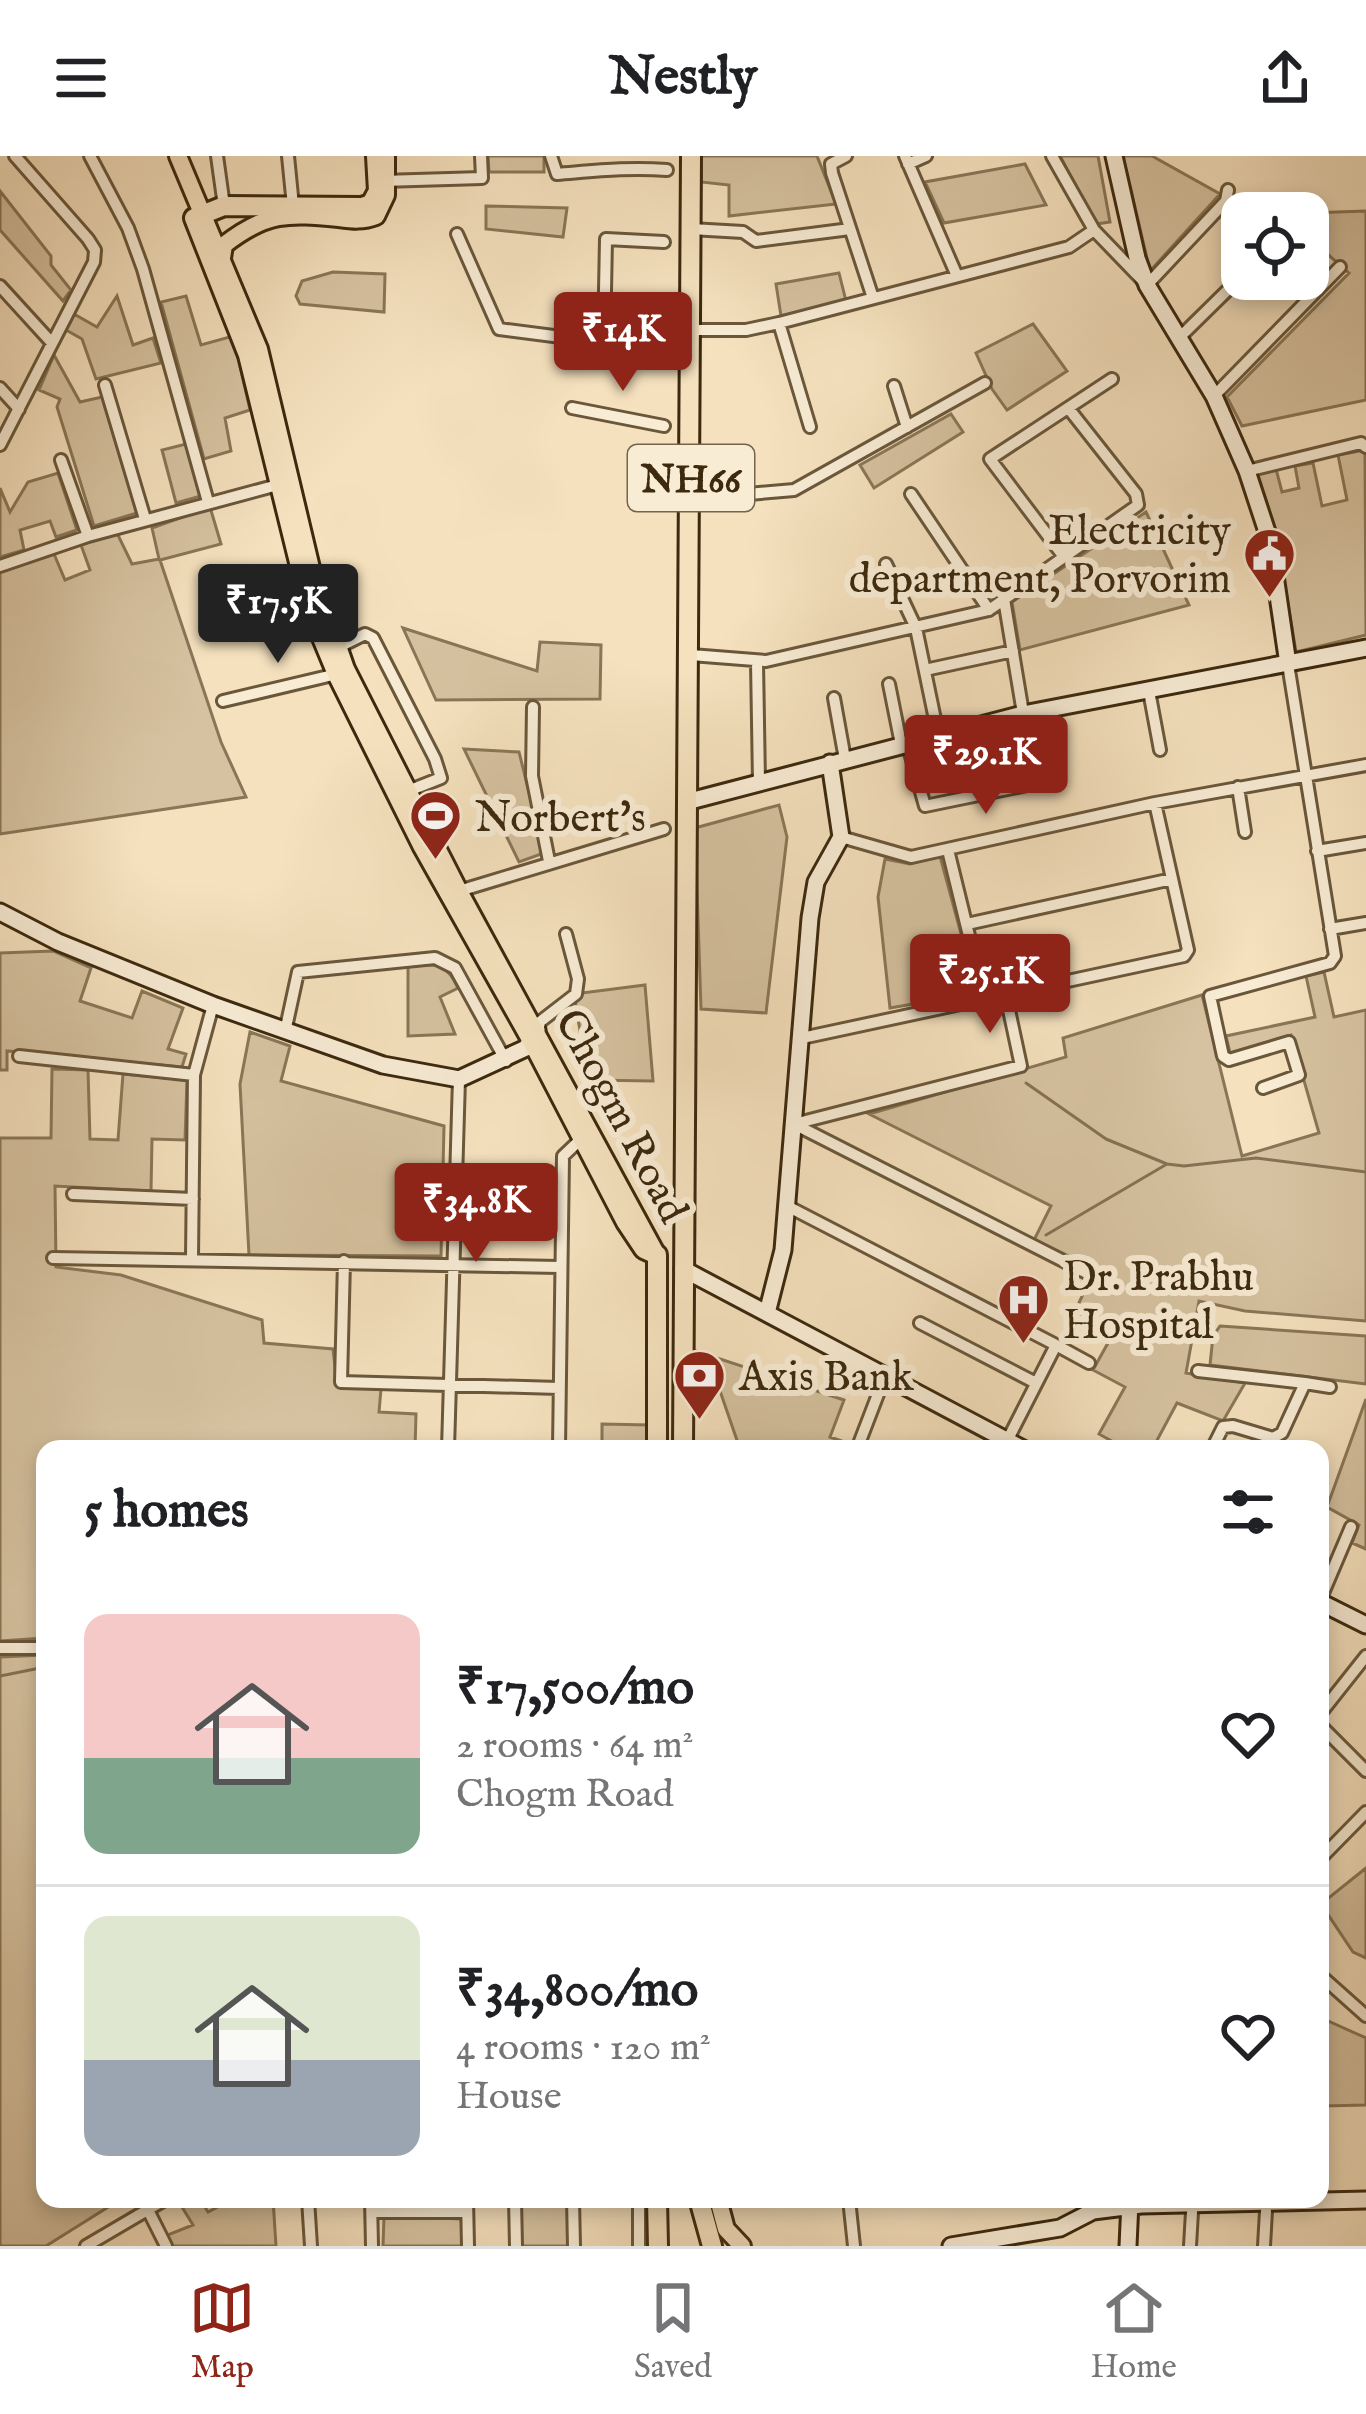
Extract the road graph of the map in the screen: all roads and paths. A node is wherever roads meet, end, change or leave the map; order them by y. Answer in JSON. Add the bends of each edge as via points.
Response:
{"nodes":[{"id":1,"x":15,"y":156,"type":"edge"},
{"id":2,"x":90,"y":156,"type":"edge"},
{"id":3,"x":166,"y":156,"type":"edge"},
{"id":4,"x":178,"y":156,"type":"edge"},
{"id":5,"x":218,"y":156,"type":"edge"},
{"id":6,"x":288,"y":156,"type":"edge"},
{"id":7,"x":376,"y":156,"type":"edge"},
{"id":8,"x":386,"y":156,"type":"edge"},
{"id":9,"x":481,"y":156,"type":"edge"},
{"id":10,"x":551,"y":156,"type":"edge"},
{"id":11,"x":691,"y":156,"type":"edge"},
{"id":12,"x":846,"y":156,"type":"edge"},
{"id":13,"x":926,"y":156,"type":"edge"},
{"id":14,"x":1052,"y":156,"type":"edge"},
{"id":15,"x":1114,"y":156,"type":"edge"},
{"id":16,"x":906,"y":160,"type":"edge"},
{"id":17,"x":667,"y":170,"type":"dead end"},
{"id":18,"x":382,"y":181,"type":"junction"},
{"id":19,"x":1228,"y":190,"type":"dead end"},
{"id":20,"x":224,"y":206,"type":"junction"},
{"id":21,"x":293,"y":206,"type":"junction"},
{"id":22,"x":199,"y":216,"type":"junction"},
{"id":23,"x":691,"y":229,"type":"junction"},
{"id":24,"x":850,"y":229,"type":"junction"},
{"id":25,"x":1094,"y":230,"type":"junction"},
{"id":26,"x":457,"y":234,"type":"dead end"},
{"id":27,"x":664,"y":242,"type":"dead end"},
{"id":28,"x":222,"y":258,"type":"junction"},
{"id":29,"x":1340,"y":267,"type":"dead end"},
{"id":30,"x":957,"y":276,"type":"junction"},
{"id":31,"x":1147,"y":285,"type":"junction"},
{"id":32,"x":0,"y":286,"type":"edge"},
{"id":33,"x":1221,"y":297,"type":"edge"},
{"id":34,"x":873,"y":298,"type":"junction"},
{"id":35,"x":779,"y":323,"type":"junction"},
{"id":36,"x":691,"y":330,"type":"junction"},
{"id":37,"x":1181,"y":336,"type":"junction"},
{"id":38,"x":52,"y":343,"type":"junction"},
{"id":39,"x":604,"y":343,"type":"junction"},
{"id":40,"x":662,"y":350,"type":"dead end"},
{"id":41,"x":1112,"y":380,"type":"dead end"},
{"id":42,"x":985,"y":383,"type":"dead end"},
{"id":43,"x":105,"y":386,"type":"dead end"},
{"id":44,"x":894,"y":386,"type":"dead end"},
{"id":45,"x":0,"y":388,"type":"edge"},
{"id":46,"x":1214,"y":396,"type":"junction"},
{"id":47,"x":572,"y":408,"type":"dead end"},
{"id":48,"x":19,"y":409,"type":"junction"},
{"id":49,"x":1069,"y":409,"type":"junction"},
{"id":50,"x":664,"y":426,"type":"dead end"},
{"id":51,"x":810,"y":427,"type":"dead end"},
{"id":52,"x":907,"y":427,"type":"junction"},
{"id":53,"x":0,"y":445,"type":"edge"},
{"id":54,"x":1366,"y":447,"type":"edge"},
{"id":55,"x":61,"y":460,"type":"dead end"},
{"id":56,"x":1247,"y":470,"type":"junction"},
{"id":57,"x":283,"y":483,"type":"junction"},
{"id":58,"x":911,"y":494,"type":"dead end"},
{"id":59,"x":691,"y":499,"type":"junction"},
{"id":60,"x":208,"y":502,"type":"junction"},
{"id":61,"x":146,"y":519,"type":"junction"},
{"id":62,"x":88,"y":536,"type":"junction"},
{"id":63,"x":1064,"y":556,"type":"junction"},
{"id":64,"x":886,"y":564,"type":"dead end"},
{"id":65,"x":0,"y":566,"type":"edge"},
{"id":66,"x":1004,"y":599,"type":"junction"},
{"id":67,"x":316,"y":610,"type":"junction"},
{"id":68,"x":988,"y":610,"type":"junction"},
{"id":69,"x":916,"y":628,"type":"junction"},
{"id":70,"x":211,"y":633,"type":"dead end"},
{"id":71,"x":337,"y":648,"type":"junction"},
{"id":72,"x":1366,"y":648,"type":"edge"},
{"id":73,"x":1013,"y":651,"type":"junction"},
{"id":74,"x":691,"y":655,"type":"junction"},
{"id":75,"x":757,"y":662,"type":"junction"},
{"id":76,"x":1288,"y":664,"type":"junction"},
{"id":77,"x":925,"y":670,"type":"junction"},
{"id":78,"x":341,"y":672,"type":"junction"},
{"id":79,"x":889,"y":683,"type":"dead end"},
{"id":80,"x":1149,"y":691,"type":"junction"},
{"id":81,"x":834,"y":698,"type":"dead end"},
{"id":82,"x":223,"y":701,"type":"dead end"},
{"id":83,"x":533,"y":707,"type":"dead end"},
{"id":84,"x":1023,"y":714,"type":"junction"},
{"id":85,"x":938,"y":734,"type":"junction"},
{"id":86,"x":904,"y":743,"type":"junction"},
{"id":87,"x":1160,"y":750,"type":"dead end"},
{"id":88,"x":837,"y":761,"type":"junction"},
{"id":89,"x":1366,"y":765,"type":"edge"},
{"id":90,"x":1305,"y":775,"type":"junction"},
{"id":91,"x":759,"y":782,"type":"junction"},
{"id":92,"x":1238,"y":788,"type":"junction"},
{"id":93,"x":408,"y":791,"type":"junction"},
{"id":94,"x":690,"y":800,"type":"junction"},
{"id":95,"x":1155,"y":803,"type":"junction"},
{"id":96,"x":664,"y":829,"type":"dead end"},
{"id":97,"x":1246,"y":832,"type":"dead end"},
{"id":98,"x":842,"y":837,"type":"junction"},
{"id":99,"x":1366,"y":842,"type":"edge"},
{"id":100,"x":948,"y":850,"type":"junction"},
{"id":101,"x":1317,"y":851,"type":"junction"},
{"id":102,"x":549,"y":861,"type":"junction"},
{"id":103,"x":1172,"y":880,"type":"junction"},
{"id":104,"x":459,"y":891,"type":"junction"},
{"id":105,"x":0,"y":912,"type":"edge"},
{"id":106,"x":1366,"y":923,"type":"edge"},
{"id":107,"x":967,"y":924,"type":"junction"},
{"id":108,"x":1330,"y":929,"type":"junction"},
{"id":109,"x":566,"y":934,"type":"dead end"},
{"id":110,"x":1006,"y":996,"type":"junction"},
{"id":111,"x":985,"y":1001,"type":"junction"},
{"id":112,"x":213,"y":1005,"type":"junction"},
{"id":113,"x":285,"y":1032,"type":"junction"},
{"id":114,"x":534,"y":1034,"type":"junction"},
{"id":115,"x":802,"y":1038,"type":"junction"},
{"id":116,"x":19,"y":1056,"type":"dead end"},
{"id":117,"x":506,"y":1060,"type":"junction"},
{"id":118,"x":194,"y":1075,"type":"junction"},
{"id":119,"x":460,"y":1079,"type":"junction"},
{"id":120,"x":1263,"y":1088,"type":"dead end"},
{"id":121,"x":794,"y":1124,"type":"junction"},
{"id":122,"x":585,"y":1135,"type":"junction"},
{"id":123,"x":73,"y":1194,"type":"dead end"},
{"id":124,"x":193,"y":1199,"type":"junction"},
{"id":125,"x":787,"y":1206,"type":"junction"},
{"id":126,"x":53,"y":1258,"type":"dead end"},
{"id":127,"x":192,"y":1258,"type":"junction"},
{"id":128,"x":344,"y":1261,"type":"junction"},
{"id":129,"x":452,"y":1264,"type":"junction"},
{"id":130,"x":559,"y":1267,"type":"junction"},
{"id":131,"x":683,"y":1269,"type":"junction"},
{"id":132,"x":1085,"y":1272,"type":"dead end"},
{"id":133,"x":767,"y":1313,"type":"junction"},
{"id":134,"x":920,"y":1323,"type":"dead end"},
{"id":135,"x":1056,"y":1345,"type":"junction"},
{"id":136,"x":1089,"y":1363,"type":"dead end"},
{"id":137,"x":1198,"y":1371,"type":"dead end"},
{"id":138,"x":885,"y":1376,"type":"junction"},
{"id":139,"x":1036,"y":1383,"type":"junction"},
{"id":140,"x":1305,"y":1383,"type":"junction"},
{"id":141,"x":450,"y":1385,"type":"junction"},
{"id":142,"x":1330,"y":1387,"type":"dead end"},
{"id":143,"x":559,"y":1388,"type":"junction"},
{"id":144,"x":448,"y":1440,"type":"edge"},
{"id":145,"x":559,"y":1440,"type":"edge"},
{"id":146,"x":657,"y":1440,"type":"edge"},
{"id":147,"x":683,"y":1440,"type":"edge"},
{"id":148,"x":860,"y":1440,"type":"edge"},
{"id":149,"x":1006,"y":1440,"type":"edge"},
{"id":150,"x":1017,"y":1440,"type":"edge"},
{"id":151,"x":1216,"y":1440,"type":"edge"},
{"id":152,"x":1351,"y":1527,"type":"dead end"},
{"id":153,"x":1329,"y":1580,"type":"edge"},
{"id":154,"x":1329,"y":1606,"type":"edge"},
{"id":155,"x":1366,"y":1625,"type":"edge"},
{"id":156,"x":0,"y":1648,"type":"edge"},
{"id":157,"x":36,"y":1648,"type":"edge"},
{"id":158,"x":1366,"y":1656,"type":"edge"},
{"id":159,"x":1329,"y":1703,"type":"edge"},
{"id":160,"x":1329,"y":1734,"type":"edge"},
{"id":161,"x":1366,"y":1772,"type":"edge"},
{"id":162,"x":1366,"y":1811,"type":"edge"},
{"id":163,"x":1329,"y":1850,"type":"edge"},
{"id":164,"x":1329,"y":1985,"type":"edge"},
{"id":165,"x":1366,"y":2016,"type":"edge"},
{"id":166,"x":1366,"y":2200,"type":"edge"},
{"id":167,"x":1329,"y":2201,"type":"edge"},
{"id":168,"x":151,"y":2208,"type":"edge"},
{"id":169,"x":309,"y":2208,"type":"edge"},
{"id":170,"x":371,"y":2208,"type":"edge"},
{"id":171,"x":467,"y":2208,"type":"edge"},
{"id":172,"x":515,"y":2208,"type":"edge"},
{"id":173,"x":574,"y":2208,"type":"edge"},
{"id":174,"x":639,"y":2208,"type":"edge"},
{"id":175,"x":657,"y":2208,"type":"edge"},
{"id":176,"x":701,"y":2208,"type":"edge"},
{"id":177,"x":720,"y":2208,"type":"edge"},
{"id":178,"x":850,"y":2208,"type":"edge"},
{"id":179,"x":1112,"y":2208,"type":"edge"},
{"id":180,"x":1130,"y":2208,"type":"edge"},
{"id":181,"x":1197,"y":2208,"type":"edge"},
{"id":182,"x":1266,"y":2208,"type":"edge"},
{"id":183,"x":1329,"y":2208,"type":"edge"},
{"id":184,"x":148,"y":2210,"type":"junction"},
{"id":185,"x":1366,"y":2210,"type":"edge"},
{"id":186,"x":91,"y":2245,"type":"edge"},
{"id":187,"x":166,"y":2246,"type":"edge"},
{"id":188,"x":311,"y":2246,"type":"edge"},
{"id":189,"x":372,"y":2246,"type":"edge"},
{"id":190,"x":468,"y":2246,"type":"edge"},
{"id":191,"x":516,"y":2246,"type":"edge"},
{"id":192,"x":574,"y":2246,"type":"edge"},
{"id":193,"x":639,"y":2246,"type":"edge"},
{"id":194,"x":658,"y":2246,"type":"edge"},
{"id":195,"x":712,"y":2246,"type":"edge"},
{"id":196,"x":742,"y":2246,"type":"edge"},
{"id":197,"x":854,"y":2246,"type":"edge"},
{"id":198,"x":951,"y":2246,"type":"edge"},
{"id":199,"x":1128,"y":2246,"type":"edge"},
{"id":200,"x":1190,"y":2246,"type":"edge"},
{"id":201,"x":1264,"y":2246,"type":"edge"}],
"edges":[{"from":1,"to":38,"type":"street","via":[[95,250]]},
{"from":2,"to":60,"type":"street","via":[[143,269]]},
{"from":3,"to":22,"type":"main road","name":"Chogm Road"},
{"from":4,"to":22,"type":"main road","name":"Chogm Road"},
{"from":5,"to":20,"type":"street"},
{"from":6,"to":21,"type":"street"},
{"from":7,"to":18,"type":"highway"},
{"from":8,"to":18,"type":"main road"},
{"from":9,"to":18,"type":"street","via":[[482,178]]},
{"from":10,"to":17,"type":"street","via":[[556,174]]},
{"from":11,"to":23,"type":"highway","number":"NH66"},
{"from":12,"to":24,"type":"street","via":[[830,164]]},
{"from":13,"to":16,"type":"street"},
{"from":14,"to":25,"type":"street"},
{"from":15,"to":31,"type":"street"},
{"from":16,"to":30,"type":"street"},
{"from":18,"to":21,"type":"highway","via":[[362,207]]},
{"from":18,"to":28,"type":"main road","via":[[384,205],[376,216],[269,216],[224,245]]},
{"from":19,"to":31,"type":"street"},
{"from":20,"to":21,"type":"highway"},
{"from":20,"to":22,"type":"highway"},
{"from":22,"to":28,"type":"main road","name":"Chogm Road"},
{"from":22,"to":57,"type":"highway","name":"Chogm Road"},
{"from":23,"to":24,"type":"street","via":[[743,232],[756,241]]},
{"from":23,"to":36,"type":"highway","number":"NH66"},
{"from":24,"to":34,"type":"street"},
{"from":25,"to":30,"type":"street","via":[[1069,247]]},
{"from":25,"to":31,"type":"street"},
{"from":26,"to":39,"type":"street","via":[[499,329]]},
{"from":27,"to":39,"type":"street","via":[[606,239]]},
{"from":28,"to":57,"type":"main road","name":"Chogm Road","via":[[259,349]]},
{"from":29,"to":46,"type":"street"},
{"from":30,"to":34,"type":"street"},
{"from":31,"to":37,"type":"street"},
{"from":32,"to":38,"type":"street"},
{"from":33,"to":37,"type":"street"},
{"from":34,"to":35,"type":"street"},
{"from":35,"to":36,"type":"street"},
{"from":35,"to":51,"type":"street"},
{"from":36,"to":59,"type":"highway","number":"NH66"},
{"from":37,"to":46,"type":"street"},
{"from":38,"to":48,"type":"street"},
{"from":39,"to":40,"type":"street"},
{"from":41,"to":49,"type":"street"},
{"from":42,"to":52,"type":"street"},
{"from":43,"to":61,"type":"street"},
{"from":44,"to":52,"type":"street"},
{"from":45,"to":48,"type":"street"},
{"from":46,"to":56,"type":"street"},
{"from":47,"to":50,"type":"street"},
{"from":48,"to":53,"type":"street"},
{"from":49,"to":63,"type":"street","via":[[1138,500]]},
{"from":49,"to":63,"type":"street","via":[[990,459]]},
{"from":52,"to":59,"type":"street","via":[[794,490]]},
{"from":54,"to":56,"type":"street"},
{"from":55,"to":62,"type":"street"},
{"from":56,"to":76,"type":"street","via":[[1270,541]]},
{"from":57,"to":60,"type":"street"},
{"from":57,"to":67,"type":"highway","name":"Chogm Road"},
{"from":58,"to":68,"type":"street"},
{"from":59,"to":74,"type":"highway","number":"NH66"},
{"from":60,"to":61,"type":"street"},
{"from":61,"to":62,"type":"street"},
{"from":62,"to":65,"type":"street"},
{"from":63,"to":66,"type":"street"},
{"from":64,"to":69,"type":"street"},
{"from":66,"to":68,"type":"street"},
{"from":66,"to":73,"type":"street"},
{"from":67,"to":70,"type":"street"},
{"from":67,"to":71,"type":"main road","name":"Chogm Road"},
{"from":67,"to":78,"type":"highway","name":"Chogm Road"},
{"from":68,"to":69,"type":"street"},
{"from":69,"to":75,"type":"street"},
{"from":69,"to":77,"type":"street"},
{"from":71,"to":78,"type":"main road","name":"Chogm Road"},
{"from":71,"to":93,"type":"street","via":[[364,634],[373,638],[436,759],[441,778]]},
{"from":72,"to":76,"type":"street"},
{"from":73,"to":77,"type":"street"},
{"from":73,"to":84,"type":"street"},
{"from":74,"to":75,"type":"street"},
{"from":74,"to":94,"type":"highway","number":"NH66"},
{"from":75,"to":91,"type":"street"},
{"from":76,"to":80,"type":"street"},
{"from":76,"to":90,"type":"street"},
{"from":77,"to":85,"type":"street"},
{"from":78,"to":82,"type":"street"},
{"from":78,"to":93,"type":"main road","name":"Chogm Road"},
{"from":78,"to":114,"type":"highway","name":"Chogm Road","via":[[422,845]]},
{"from":79,"to":86,"type":"street"},
{"from":80,"to":84,"type":"street"},
{"from":80,"to":87,"type":"street"},
{"from":81,"to":88,"type":"street"},
{"from":83,"to":102,"type":"street","via":[[532,776]]},
{"from":84,"to":85,"type":"street"},
{"from":84,"to":86,"type":"street","via":[[1032,784],[925,806]]},
{"from":85,"to":86,"type":"street"},
{"from":86,"to":88,"type":"street"},
{"from":88,"to":91,"type":"street"},
{"from":88,"to":98,"type":"street"},
{"from":89,"to":90,"type":"street"},
{"from":90,"to":92,"type":"street"},
{"from":90,"to":101,"type":"street"},
{"from":91,"to":94,"type":"street"},
{"from":92,"to":95,"type":"street"},
{"from":92,"to":97,"type":"street"},
{"from":93,"to":104,"type":"main road","name":"Chogm Road"},
{"from":94,"to":131,"type":"highway","number":"NH66"},
{"from":95,"to":100,"type":"street"},
{"from":95,"to":103,"type":"street"},
{"from":96,"to":102,"type":"street"},
{"from":98,"to":100,"type":"street","via":[[899,856]]},
{"from":98,"to":115,"type":"street","via":[[816,882]]},
{"from":99,"to":101,"type":"street"},
{"from":100,"to":107,"type":"street"},
{"from":101,"to":108,"type":"street"},
{"from":102,"to":104,"type":"street"},
{"from":103,"to":107,"type":"street"},
{"from":103,"to":110,"type":"street","via":[[1184,956]]},
{"from":104,"to":114,"type":"main road","name":"Chogm Road"},
{"from":105,"to":112,"type":"street"},
{"from":106,"to":108,"type":"street"},
{"from":107,"to":111,"type":"street"},
{"from":108,"to":120,"type":"street","via":[[1330,963],[1210,996],[1222,1056],[1289,1042],[1299,1075]]},
{"from":109,"to":114,"type":"street","via":[[578,987]]},
{"from":110,"to":111,"type":"street"},
{"from":110,"to":121,"type":"street","via":[[1021,1066]]},
{"from":111,"to":115,"type":"street"},
{"from":112,"to":113,"type":"street"},
{"from":112,"to":118,"type":"street"},
{"from":113,"to":117,"type":"street","via":[[298,972],[435,958],[454,968]]},
{"from":113,"to":119,"type":"street","via":[[383,1065]]},
{"from":114,"to":117,"type":"street"},
{"from":114,"to":122,"type":"highway","name":"Chogm Road"},
{"from":115,"to":121,"type":"street"},
{"from":116,"to":118,"type":"street"},
{"from":117,"to":119,"type":"street"},
{"from":118,"to":124,"type":"street"},
{"from":119,"to":129,"type":"street"},
{"from":121,"to":125,"type":"street"},
{"from":121,"to":132,"type":"street"},
{"from":122,"to":130,"type":"street","via":[[563,1156]]},
{"from":122,"to":146,"type":"highway","name":"Chogm Road","via":[[635,1238],[657,1255]]},
{"from":123,"to":124,"type":"street"},
{"from":124,"to":127,"type":"street"},
{"from":125,"to":133,"type":"street"},
{"from":125,"to":135,"type":"street"},
{"from":126,"to":127,"type":"street"},
{"from":127,"to":128,"type":"street"},
{"from":128,"to":129,"type":"street"},
{"from":128,"to":141,"type":"street","via":[[341,1382]]},
{"from":129,"to":130,"type":"street"},
{"from":129,"to":141,"type":"street"},
{"from":130,"to":143,"type":"street"},
{"from":131,"to":133,"type":"street"},
{"from":131,"to":147,"type":"highway","number":"NH66"},
{"from":133,"to":138,"type":"street"},
{"from":134,"to":139,"type":"street"},
{"from":135,"to":136,"type":"street"},
{"from":135,"to":139,"type":"street"},
{"from":137,"to":140,"type":"street"},
{"from":138,"to":148,"type":"street"},
{"from":138,"to":149,"type":"street"},
{"from":139,"to":150,"type":"street"},
{"from":140,"to":142,"type":"street"},
{"from":140,"to":151,"type":"street","via":[[1282,1433],[1223,1427]]},
{"from":141,"to":143,"type":"street"},
{"from":141,"to":144,"type":"street"},
{"from":143,"to":145,"type":"street"},
{"from":152,"to":153,"type":"street"},
{"from":154,"to":155,"type":"street"},
{"from":156,"to":157,"type":"street"},
{"from":158,"to":159,"type":"street"},
{"from":160,"to":161,"type":"street"},
{"from":162,"to":163,"type":"street"},
{"from":164,"to":165,"type":"street"},
{"from":166,"to":167,"type":"street"},
{"from":168,"to":184,"type":"street"},
{"from":169,"to":188,"type":"street"},
{"from":170,"to":189,"type":"street"},
{"from":171,"to":190,"type":"street"},
{"from":172,"to":191,"type":"street"},
{"from":173,"to":192,"type":"street"},
{"from":174,"to":193,"type":"street"},
{"from":175,"to":194,"type":"highway"},
{"from":176,"to":195,"type":"highway"},
{"from":177,"to":196,"type":"main road"},
{"from":178,"to":197,"type":"street"},
{"from":179,"to":198,"type":"street","via":[[1060,2228]]},
{"from":180,"to":199,"type":"street"},
{"from":181,"to":200,"type":"street"},
{"from":182,"to":201,"type":"street"},
{"from":183,"to":185,"type":"street"},
{"from":184,"to":186,"type":"street"},
{"from":184,"to":187,"type":"street"}]}
